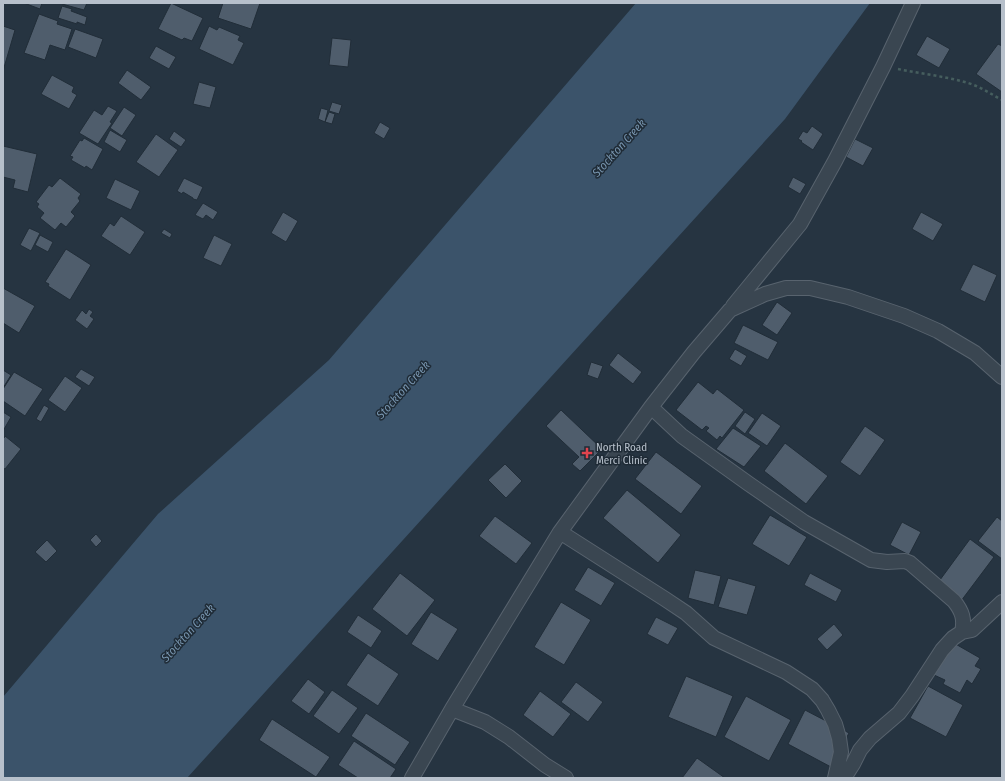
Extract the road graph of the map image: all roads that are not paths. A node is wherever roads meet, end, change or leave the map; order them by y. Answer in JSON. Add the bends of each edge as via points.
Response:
{"nodes":[{"id":1,"x":913,"y":3,"type":"edge"},
{"id":2,"x":730,"y":310,"type":"junction"},
{"id":3,"x":1002,"y":378,"type":"edge"},
{"id":4,"x":651,"y":407,"type":"junction"},
{"id":5,"x":560,"y":532,"type":"junction"},
{"id":6,"x":1002,"y":602,"type":"edge"},
{"id":7,"x":962,"y":632,"type":"junction"},
{"id":8,"x":452,"y":709,"type":"junction"},
{"id":9,"x":412,"y":778,"type":"edge"},
{"id":10,"x":566,"y":778,"type":"edge"},
{"id":11,"x":835,"y":778,"type":"edge"},
{"id":12,"x":844,"y":778,"type":"edge"}],
"edges":[{"from":1,"to":2,"type":"street","via":[[835,161],[800,224]]},
{"from":2,"to":3,"type":"street","via":[[765,294],[786,288],[810,288],[848,297],[904,316],[938,331],[975,353]]},
{"from":2,"to":4,"type":"street"},
{"from":4,"to":5,"type":"street"},
{"from":4,"to":7,"type":"street","via":[[682,436],[804,522],[871,560],[910,563],[960,608],[964,622]]},
{"from":5,"to":8,"type":"street"},
{"from":5,"to":11,"type":"street","via":[[665,599],[714,638],[786,672],[812,689],[828,710],[839,738],[841,752]]},
{"from":6,"to":7,"type":"street","via":[[972,630]]},
{"from":7,"to":12,"type":"street","via":[[942,650],[899,713],[860,750]]},
{"from":8,"to":9,"type":"street"},
{"from":8,"to":10,"type":"street","via":[[484,722]]}]}
